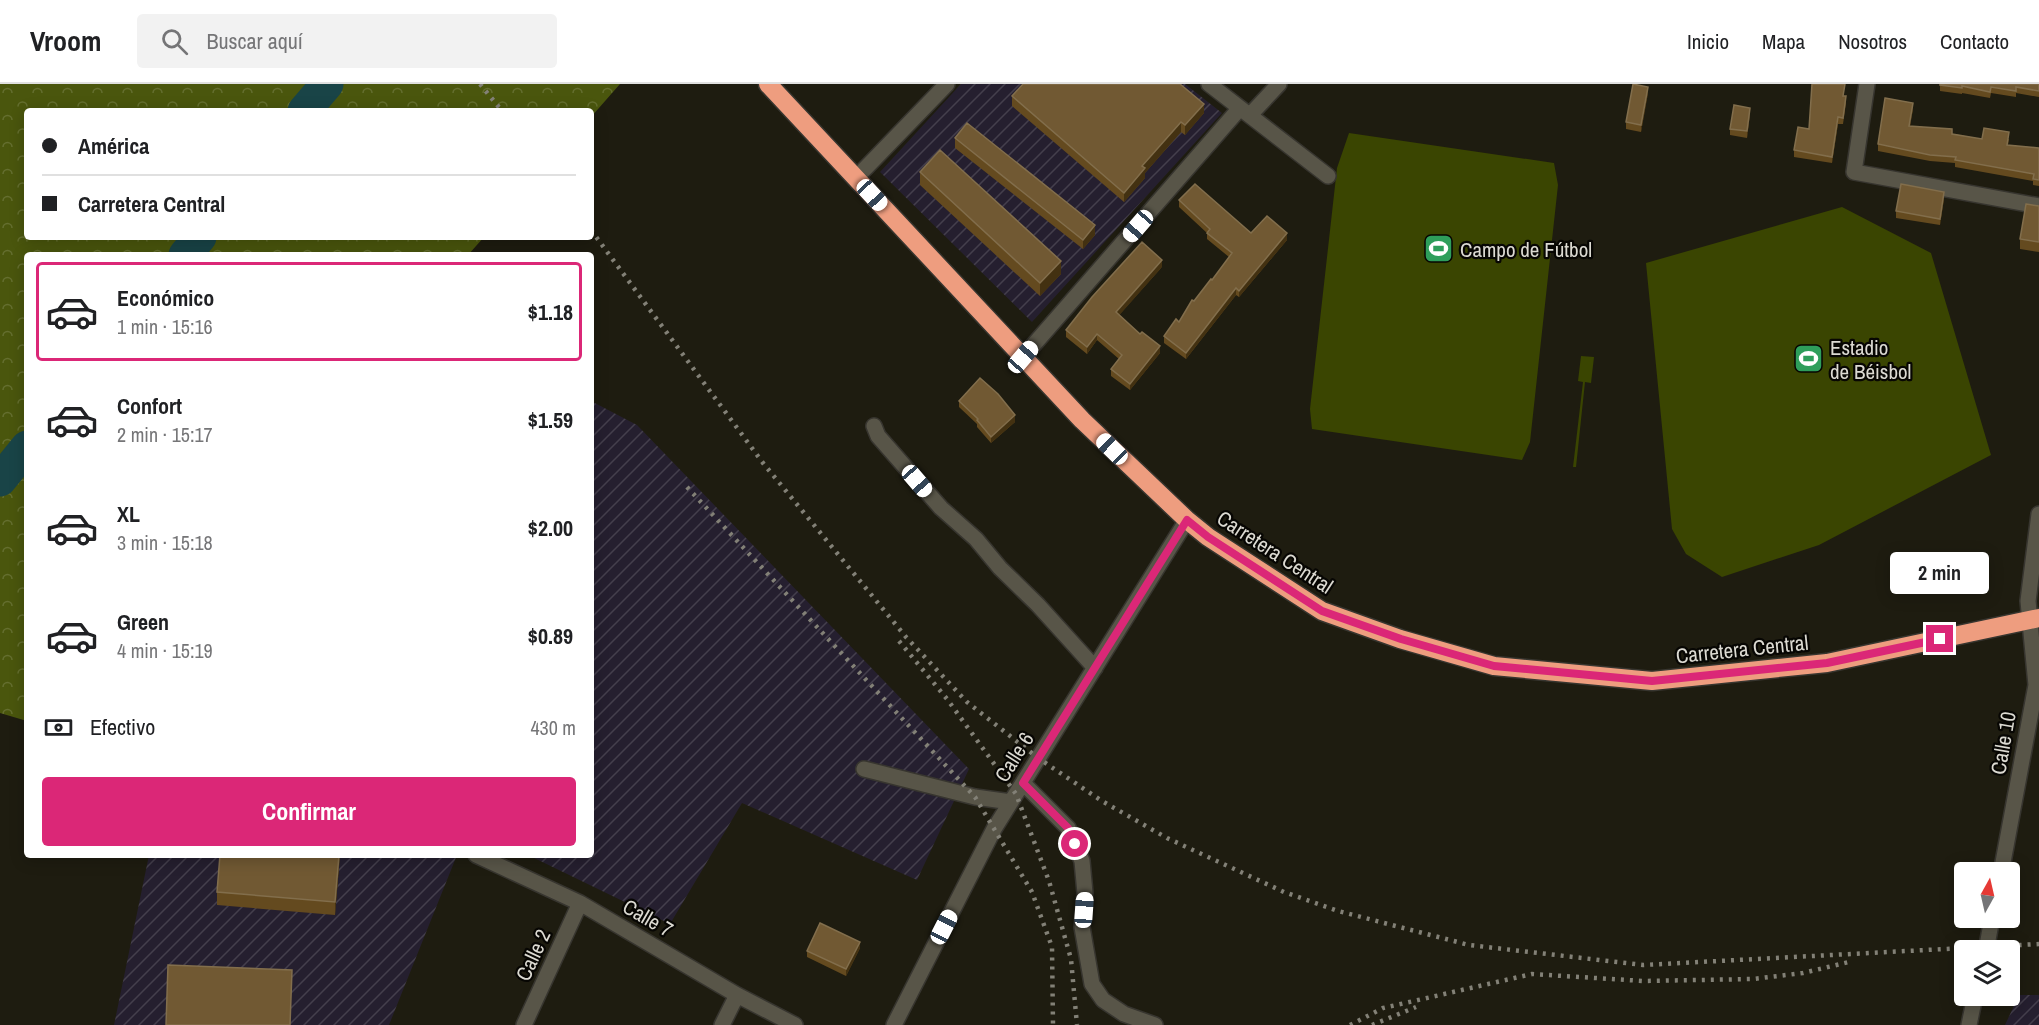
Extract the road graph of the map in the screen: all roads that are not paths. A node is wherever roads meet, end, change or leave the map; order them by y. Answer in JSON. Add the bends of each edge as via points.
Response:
{"nodes":[{"id":1,"x":768,"y":84,"type":"edge"},
{"id":2,"x":947,"y":84,"type":"edge"},
{"id":3,"x":1209,"y":84,"type":"edge"},
{"id":4,"x":1279,"y":84,"type":"edge"},
{"id":5,"x":1868,"y":84,"type":"edge"},
{"id":6,"x":1245,"y":112,"type":"junction"},
{"id":7,"x":1328,"y":176,"type":"dead end"},
{"id":8,"x":856,"y":178,"type":"junction"},
{"id":9,"x":2039,"y":206,"type":"edge"},
{"id":10,"x":1023,"y":357,"type":"junction"},
{"id":11,"x":874,"y":426,"type":"dead end"},
{"id":12,"x":2039,"y":514,"type":"edge"},
{"id":13,"x":1187,"y":520,"type":"junction"},
{"id":14,"x":2035,"y":618,"type":"edge"},
{"id":15,"x":1095,"y":668,"type":"junction"},
{"id":16,"x":2037,"y":685,"type":"edge"},
{"id":17,"x":864,"y":769,"type":"dead end"},
{"id":18,"x":1023,"y":783,"type":"junction"},
{"id":19,"x":1011,"y":802,"type":"junction"},
{"id":20,"x":482,"y":858,"type":"edge"},
{"id":21,"x":2003,"y":862,"type":"edge"},
{"id":22,"x":580,"y":903,"type":"junction"},
{"id":23,"x":737,"y":995,"type":"junction"},
{"id":24,"x":1974,"y":1006,"type":"edge"},
{"id":25,"x":524,"y":1025,"type":"edge"},
{"id":26,"x":722,"y":1025,"type":"edge"},
{"id":27,"x":795,"y":1025,"type":"edge"},
{"id":28,"x":894,"y":1025,"type":"edge"},
{"id":29,"x":1155,"y":1025,"type":"edge"},
{"id":30,"x":1969,"y":1025,"type":"edge"}],
"edges":[{"from":1,"to":8,"type":"highway","name":"Carretera Central"},
{"from":2,"to":8,"type":"street"},
{"from":3,"to":6,"type":"street"},
{"from":4,"to":6,"type":"street"},
{"from":5,"to":9,"type":"street","via":[[1854,172]]},
{"from":6,"to":7,"type":"street"},
{"from":6,"to":10,"type":"street"},
{"from":8,"to":10,"type":"highway","name":"Carretera Central"},
{"from":10,"to":13,"type":"highway","name":"Carretera Central","via":[[1082,420]]},
{"from":11,"to":15,"type":"street","via":[[878,436],[941,508],[976,539]]},
{"from":12,"to":14,"type":"street","name":"Calle 10","via":[[2028,601]]},
{"from":13,"to":14,"type":"highway","name":"Carretera Central","via":[[1322,611],[1494,666],[1652,681],[1827,663]]},
{"from":13,"to":15,"type":"street","name":"Calle 6"},
{"from":14,"to":16,"type":"street","name":"Calle 10"},
{"from":15,"to":18,"type":"street","name":"Calle 6"},
{"from":16,"to":21,"type":"street","name":"Calle 10"},
{"from":17,"to":19,"type":"street","via":[[975,797]]},
{"from":18,"to":19,"type":"street","name":"Calle 6"},
{"from":18,"to":29,"type":"street","via":[[1068,828],[1082,861],[1082,927],[1092,984],[1104,1000],[1124,1014]]},
{"from":19,"to":28,"type":"street","name":"Calle 6"},
{"from":20,"to":22,"type":"street","name":"Calle 7"},
{"from":22,"to":23,"type":"street","name":"Calle 7"},
{"from":22,"to":25,"type":"street","name":"Calle 2"},
{"from":23,"to":26,"type":"street"},
{"from":23,"to":27,"type":"street","name":"Calle 7"},
{"from":24,"to":30,"type":"street"}]}
